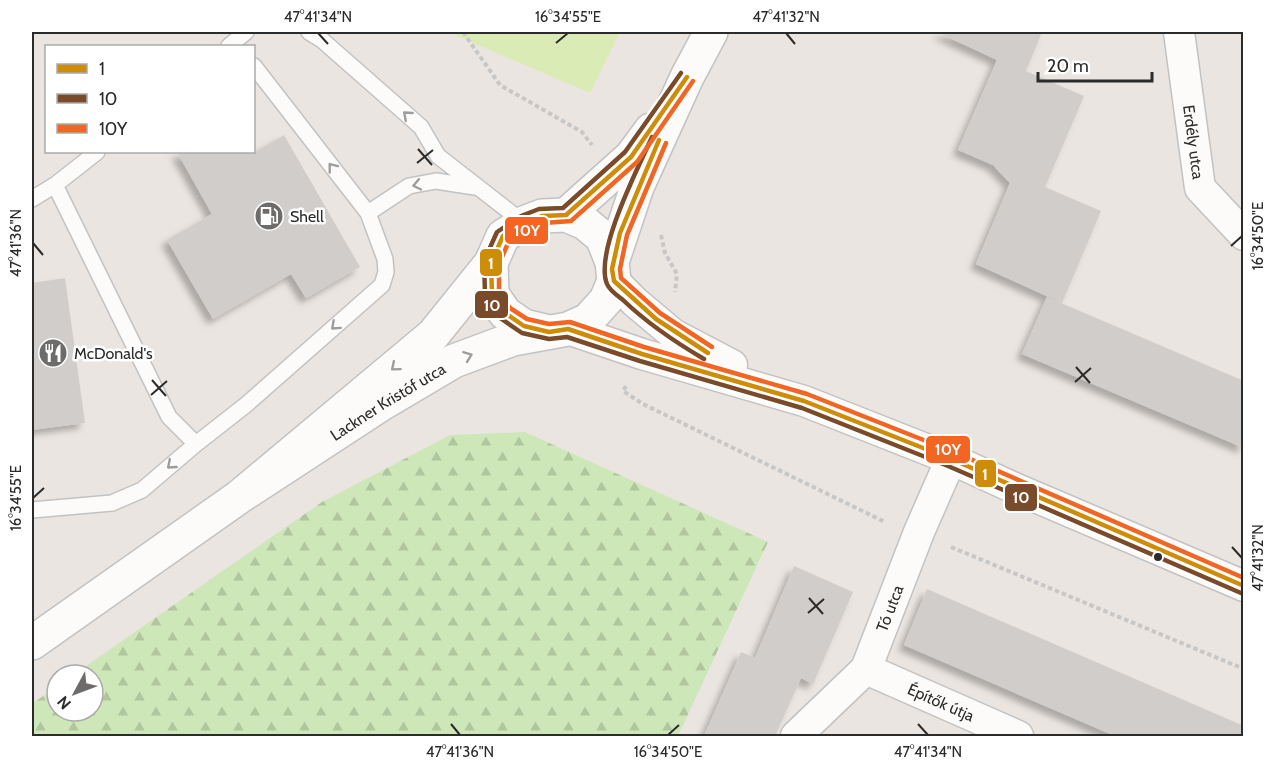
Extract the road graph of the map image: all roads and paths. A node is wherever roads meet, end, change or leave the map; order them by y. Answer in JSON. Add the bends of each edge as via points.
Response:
{"nodes":[{"id":1,"x":246,"y":32,"type":"edge"},
{"id":2,"x":309,"y":32,"type":"edge"},
{"id":3,"x":463,"y":32,"type":"edge"},
{"id":4,"x":711,"y":32,"type":"edge"},
{"id":5,"x":1179,"y":32,"type":"edge"},
{"id":6,"x":234,"y":45,"type":"edge"},
{"id":7,"x":255,"y":67,"type":"edge"},
{"id":8,"x":687,"y":77,"type":"junction"},
{"id":9,"x":582,"y":132,"type":"dead end"},
{"id":10,"x":96,"y":153,"type":"edge"},
{"id":11,"x":55,"y":185,"type":"junction"},
{"id":12,"x":475,"y":187,"type":"junction"},
{"id":13,"x":32,"y":199,"type":"edge"},
{"id":14,"x":368,"y":213,"type":"junction"},
{"id":15,"x":566,"y":214,"type":"junction"},
{"id":16,"x":524,"y":223,"type":"junction"},
{"id":17,"x":662,"y":225,"type":"dead end"},
{"id":18,"x":1244,"y":235,"type":"edge"},
{"id":19,"x":491,"y":263,"type":"junction"},
{"id":20,"x":613,"y":271,"type":"junction"},
{"id":21,"x":674,"y":297,"type":"dead end"},
{"id":22,"x":558,"y":331,"type":"junction"},
{"id":23,"x":623,"y":390,"type":"dead end"},
{"id":24,"x":804,"y":401,"type":"junction"},
{"id":25,"x":196,"y":444,"type":"junction"},
{"id":26,"x":951,"y":459,"type":"junction"},
{"id":27,"x":239,"y":497,"type":"junction"},
{"id":28,"x":32,"y":510,"type":"edge"},
{"id":29,"x":892,"y":526,"type":"dead end"},
{"id":30,"x":941,"y":543,"type":"dead end"},
{"id":31,"x":1244,"y":586,"type":"edge"},
{"id":32,"x":32,"y":643,"type":"edge"},
{"id":33,"x":866,"y":669,"type":"junction"},
{"id":34,"x":1244,"y":669,"type":"edge"},
{"id":35,"x":796,"y":736,"type":"edge"},
{"id":36,"x":1018,"y":736,"type":"edge"}],
"edges":[{"from":1,"to":6,"type":"lane"},
{"from":12,"to":2,"type":"lane","one_way":true,"via":[[438,156],[421,127]]},
{"from":3,"to":9,"type":"path","via":[[500,85]]},
{"from":4,"to":8,"type":"street","name":"Lackner Kristóf utca"},
{"from":5,"to":18,"type":"street","name":"Erdély utca","via":[[1200,188]]},
{"from":14,"to":7,"type":"lane","one_way":true},
{"from":8,"to":15,"type":"street","name":"Lackner Kristóf utca","via":[[631,157]]},
{"from":8,"to":20,"type":"street","name":"Lackner Kristóf utca","via":[[637,187]]},
{"from":10,"to":11,"type":"lane"},
{"from":11,"to":13,"type":"lane"},
{"from":11,"to":25,"type":"lane","via":[[170,417]]},
{"from":12,"to":14,"type":"lane","one_way":true,"via":[[436,181],[409,186]]},
{"from":12,"to":16,"type":"lane"},
{"from":14,"to":25,"type":"lane","one_way":true,"via":[[385,259],[387,272],[382,285]]},
{"from":15,"to":16,"type":"street","name":"Lackner Kristóf utca","via":[[542,216]]},
{"from":15,"to":20,"type":"street","via":[[602,237]]},
{"from":16,"to":19,"type":"street","name":"Lackner Kristóf utca","via":[[503,236]]},
{"from":17,"to":21,"type":"path","via":[[665,253],[677,274]]},
{"from":19,"to":22,"type":"street","name":"Lackner Kristóf utca","via":[[492,294],[505,313],[524,326]]},
{"from":19,"to":27,"type":"street","name":"Lackner Kristóf utca","one_way":true,"via":[[433,335]]},
{"from":20,"to":22,"type":"street","name":"Lackner Kristóf utca","via":[[606,300],[588,320]]},
{"from":20,"to":24,"type":"street","via":[[635,302],[673,334]]},
{"from":22,"to":24,"type":"street"},
{"from":27,"to":22,"type":"street","name":"Lackner Kristóf utca","one_way":true,"via":[[454,361],[513,339]]},
{"from":23,"to":29,"type":"path","via":[[643,404]]},
{"from":24,"to":26,"type":"street"},
{"from":25,"to":28,"type":"lane","one_way":true,"via":[[142,490],[112,503]]},
{"from":26,"to":31,"type":"street"},
{"from":26,"to":33,"type":"street","name":"Tó utca"},
{"from":27,"to":32,"type":"street","name":"Lackner Kristóf utca"},
{"from":30,"to":34,"type":"path"},
{"from":33,"to":35,"type":"street","name":"Tó utca"},
{"from":33,"to":36,"type":"street","name":"Építők útja"}]}
